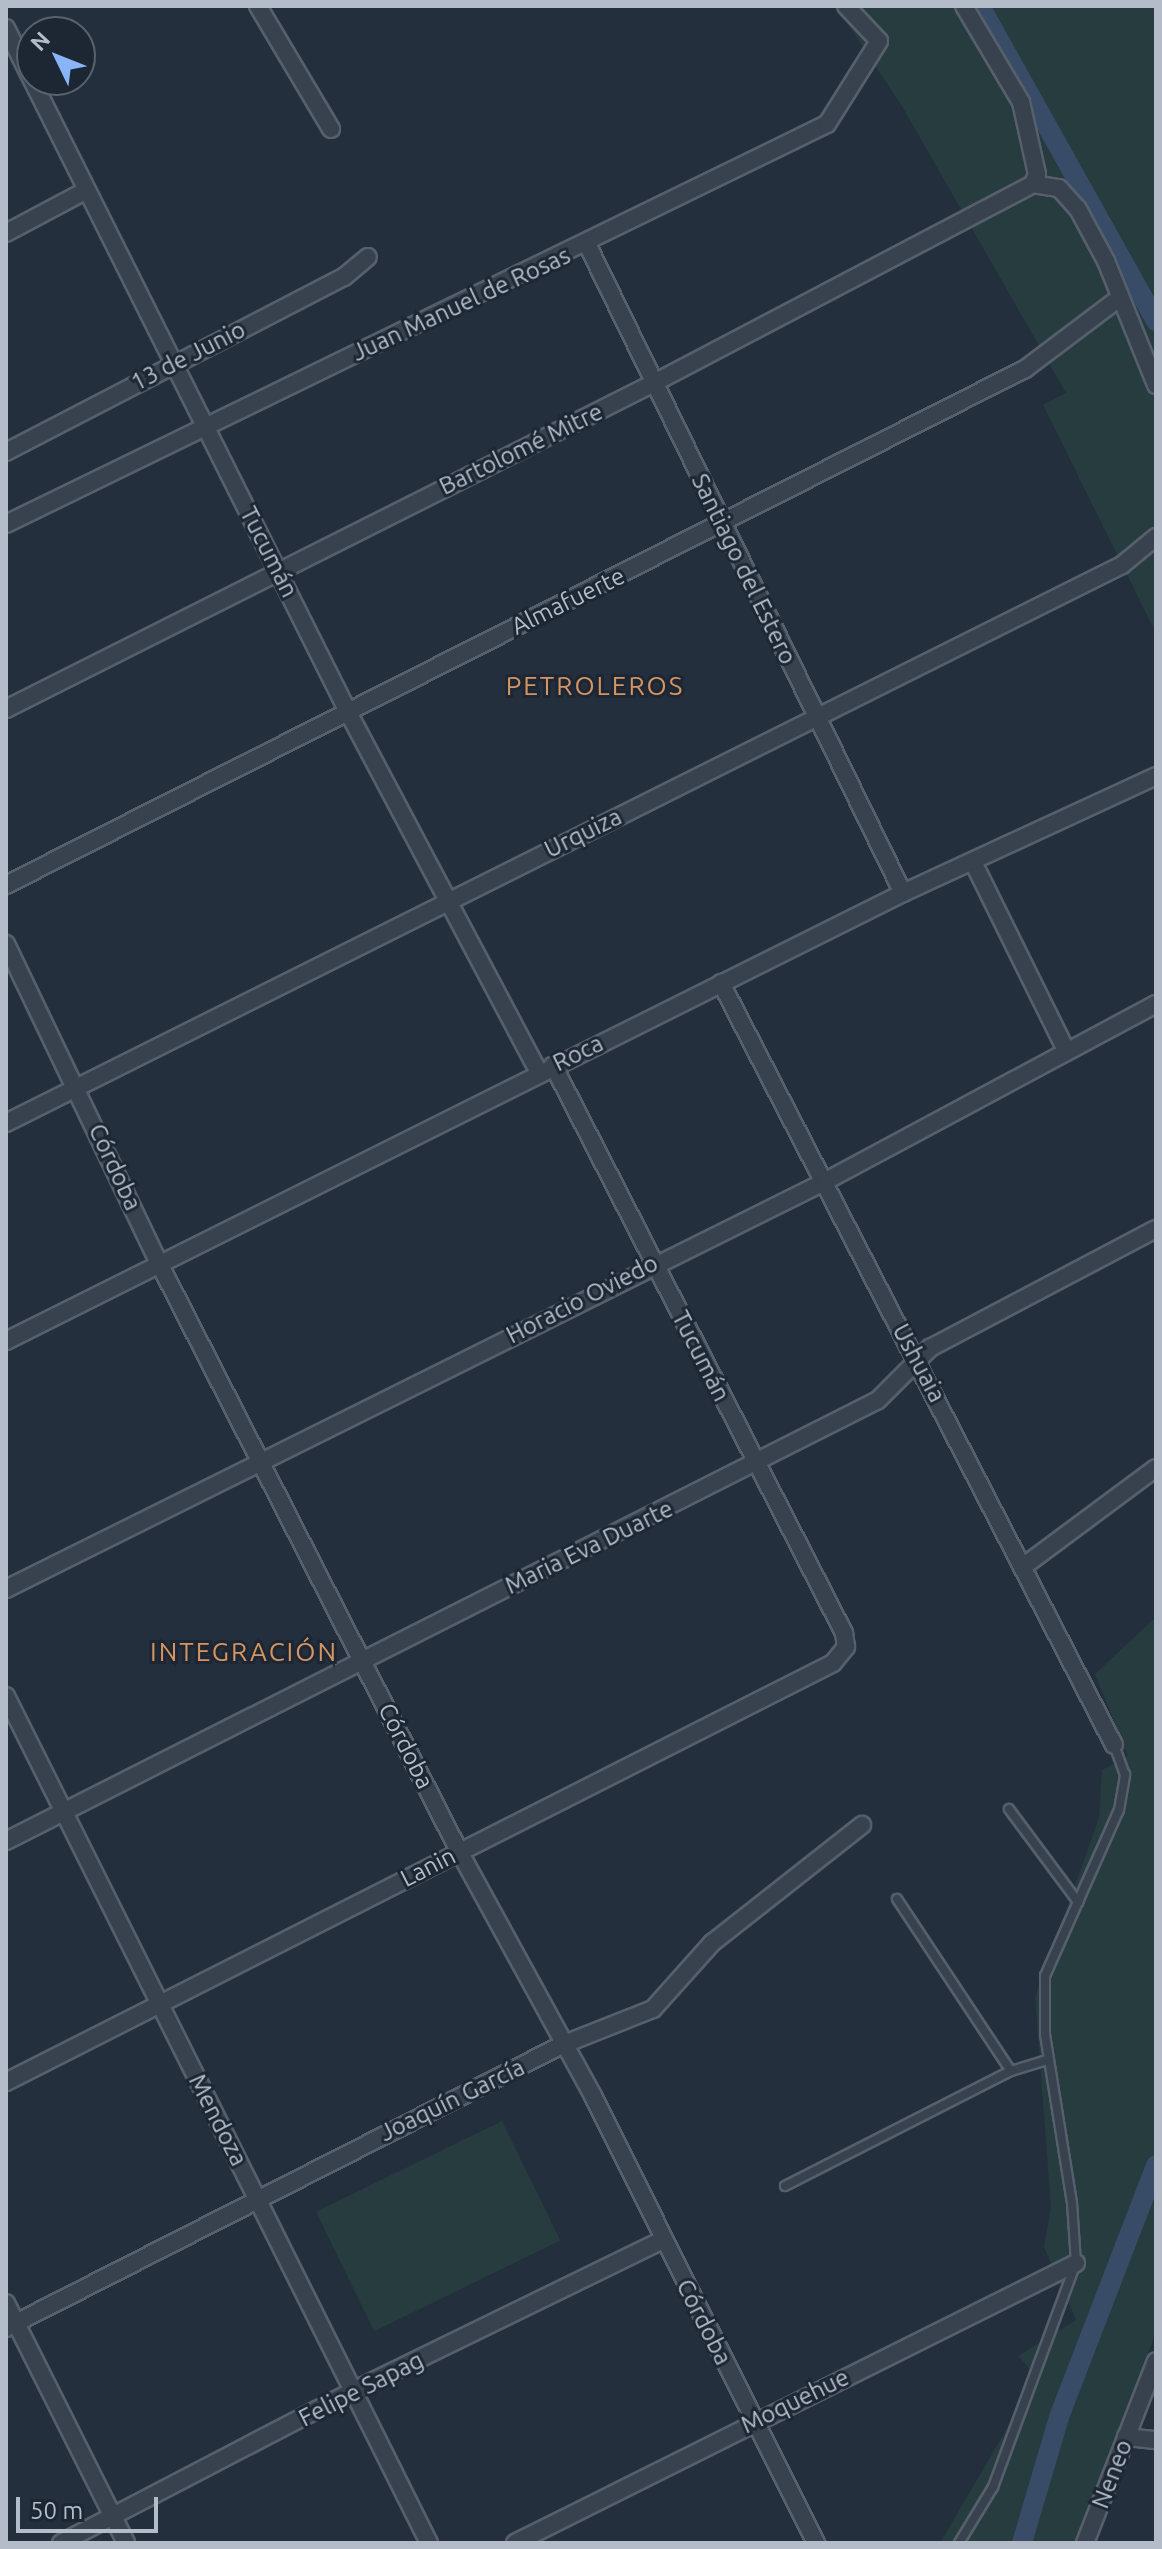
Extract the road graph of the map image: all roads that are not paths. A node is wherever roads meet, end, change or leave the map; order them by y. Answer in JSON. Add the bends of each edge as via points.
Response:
{"nodes":[{"id":1,"x":258,"y":6,"type":"edge"},
{"id":2,"x":846,"y":6,"type":"edge"},
{"id":3,"x":964,"y":6,"type":"edge"},
{"id":4,"x":6,"y":28,"type":"edge"},
{"id":5,"x":331,"y":129,"type":"dead end"},
{"id":6,"x":1033,"y":184,"type":"junction"},
{"id":7,"x":85,"y":191,"type":"junction"},
{"id":8,"x":6,"y":233,"type":"edge"},
{"id":9,"x":587,"y":244,"type":"junction"},
{"id":10,"x":368,"y":257,"type":"dead end"},
{"id":11,"x":1118,"y":299,"type":"junction"},
{"id":12,"x":173,"y":363,"type":"junction"},
{"id":13,"x":654,"y":383,"type":"junction"},
{"id":14,"x":1156,"y":385,"type":"edge"},
{"id":15,"x":204,"y":426,"type":"junction"},
{"id":16,"x":6,"y":452,"type":"edge"},
{"id":17,"x":6,"y":524,"type":"edge"},
{"id":18,"x":723,"y":525,"type":"junction"},
{"id":19,"x":1156,"y":537,"type":"edge"},
{"id":20,"x":279,"y":569,"type":"junction"},
{"id":21,"x":6,"y":709,"type":"edge"},
{"id":22,"x":347,"y":710,"type":"junction"},
{"id":23,"x":817,"y":718,"type":"junction"},
{"id":24,"x":1156,"y":776,"type":"edge"},
{"id":25,"x":973,"y":862,"type":"junction"},
{"id":26,"x":6,"y":885,"type":"edge"},
{"id":27,"x":903,"y":893,"type":"junction"},
{"id":28,"x":448,"y":900,"type":"junction"},
{"id":29,"x":6,"y":944,"type":"edge"},
{"id":30,"x":721,"y":983,"type":"junction"},
{"id":31,"x":1156,"y":1004,"type":"edge"},
{"id":32,"x":1065,"y":1048,"type":"junction"},
{"id":33,"x":546,"y":1069,"type":"junction"},
{"id":34,"x":77,"y":1086,"type":"junction"},
{"id":35,"x":6,"y":1123,"type":"edge"},
{"id":36,"x":824,"y":1182,"type":"junction"},
{"id":37,"x":1156,"y":1229,"type":"edge"},
{"id":38,"x":654,"y":1263,"type":"junction"},
{"id":39,"x":160,"y":1265,"type":"junction"},
{"id":40,"x":6,"y":1341,"type":"edge"},
{"id":41,"x":917,"y":1360,"type":"junction"},
{"id":42,"x":261,"y":1462,"type":"junction"},
{"id":43,"x":756,"y":1464,"type":"junction"},
{"id":44,"x":1156,"y":1468,"type":"edge"},
{"id":45,"x":1024,"y":1566,"type":"junction"},
{"id":46,"x":6,"y":1589,"type":"edge"},
{"id":47,"x":846,"y":1647,"type":"joint"},
{"id":48,"x":361,"y":1659,"type":"junction"},
{"id":49,"x":6,"y":1696,"type":"edge"},
{"id":50,"x":1114,"y":1745,"type":"joint"},
{"id":51,"x":1009,"y":1809,"type":"dead end"},
{"id":52,"x":64,"y":1812,"type":"junction"},
{"id":53,"x":862,"y":1825,"type":"dead end"},
{"id":54,"x":6,"y":1841,"type":"edge"},
{"id":55,"x":459,"y":1851,"type":"junction"},
{"id":56,"x":897,"y":1899,"type":"dead end"},
{"id":57,"x":1078,"y":1902,"type":"junction"},
{"id":58,"x":160,"y":2005,"type":"junction"},
{"id":59,"x":562,"y":2045,"type":"junction"},
{"id":60,"x":1048,"y":2060,"type":"junction"},
{"id":61,"x":1011,"y":2071,"type":"junction"},
{"id":62,"x":6,"y":2082,"type":"edge"},
{"id":63,"x":785,"y":2186,"type":"dead end"},
{"id":64,"x":257,"y":2197,"type":"junction"},
{"id":65,"x":663,"y":2240,"type":"junction"},
{"id":66,"x":1076,"y":2263,"type":"junction"},
{"id":67,"x":6,"y":2303,"type":"edge"},
{"id":68,"x":11,"y":2325,"type":"edge"},
{"id":69,"x":1156,"y":2361,"type":"edge"},
{"id":70,"x":353,"y":2391,"type":"junction"},
{"id":71,"x":753,"y":2421,"type":"junction"},
{"id":72,"x":1126,"y":2437,"type":"junction"},
{"id":73,"x":1154,"y":2444,"type":"edge"},
{"id":74,"x":113,"y":2517,"type":"junction"},
{"id":75,"x":61,"y":2543,"type":"edge"},
{"id":76,"x":126,"y":2543,"type":"edge"},
{"id":77,"x":429,"y":2543,"type":"edge"},
{"id":78,"x":515,"y":2543,"type":"edge"},
{"id":79,"x":816,"y":2543,"type":"edge"},
{"id":80,"x":959,"y":2543,"type":"edge"},
{"id":81,"x":1085,"y":2543,"type":"edge"}],
"edges":[{"from":1,"to":5,"type":"street"},
{"from":2,"to":9,"type":"street","name":"Juan Manuel de Rosas","via":[[879,41],[827,124]]},
{"from":3,"to":6,"type":"street","via":[[1021,102],[1037,174]]},
{"from":4,"to":7,"type":"street","name":"Tucumán"},
{"from":6,"to":11,"type":"street","via":[[1059,188],[1078,209],[1106,261]]},
{"from":6,"to":13,"type":"street","name":"Bartolomé Mitre"},
{"from":7,"to":8,"type":"street"},
{"from":7,"to":12,"type":"street","name":"Tucumán"},
{"from":9,"to":13,"type":"street","name":"Santiago del Estero"},
{"from":9,"to":15,"type":"street","name":"Juan Manuel de Rosas"},
{"from":10,"to":12,"type":"street","name":"13 de Junio","via":[[344,277]]},
{"from":11,"to":14,"type":"street"},
{"from":11,"to":18,"type":"street","name":"Almafuerte","via":[[1025,369]]},
{"from":12,"to":15,"type":"street","name":"Tucumán"},
{"from":12,"to":16,"type":"street","name":"13 de Junio"},
{"from":13,"to":18,"type":"street","name":"Santiago del Estero"},
{"from":13,"to":20,"type":"street","name":"Bartolomé Mitre"},
{"from":15,"to":17,"type":"street","name":"Juan Manuel de Rosas"},
{"from":15,"to":20,"type":"street","name":"Tucumán"},
{"from":18,"to":22,"type":"street","name":"Almafuerte"},
{"from":18,"to":23,"type":"street","name":"Santiago del Estero"},
{"from":19,"to":23,"type":"street","name":"Urquiza","via":[[1122,565]]},
{"from":20,"to":21,"type":"street","name":"Bartolomé Mitre"},
{"from":20,"to":22,"type":"street","name":"Tucumán"},
{"from":22,"to":26,"type":"street","name":"Almafuerte"},
{"from":22,"to":28,"type":"street","name":"Tucumán"},
{"from":23,"to":27,"type":"street","name":"Santiago del Estero"},
{"from":23,"to":28,"type":"street","name":"Urquiza"},
{"from":24,"to":25,"type":"street","name":"Roca"},
{"from":25,"to":27,"type":"street","name":"Roca"},
{"from":25,"to":32,"type":"street"},
{"from":27,"to":30,"type":"street","name":"Roca"},
{"from":28,"to":33,"type":"street","name":"Tucumán"},
{"from":28,"to":34,"type":"street","name":"Urquiza"},
{"from":29,"to":34,"type":"street","name":"Córdoba"},
{"from":30,"to":33,"type":"street","name":"Roca"},
{"from":30,"to":36,"type":"street","name":"Ushuaia"},
{"from":31,"to":32,"type":"street","name":"Horacio Oviedo"},
{"from":32,"to":36,"type":"street","name":"Horacio Oviedo"},
{"from":33,"to":38,"type":"street","name":"Tucumán"},
{"from":33,"to":39,"type":"street","name":"Roca"},
{"from":34,"to":35,"type":"street","name":"Urquiza"},
{"from":34,"to":39,"type":"street","name":"Córdoba"},
{"from":36,"to":38,"type":"street","name":"Horacio Oviedo"},
{"from":36,"to":41,"type":"street","name":"Ushuaia"},
{"from":37,"to":41,"type":"street","name":"Maria Eva Duarte","via":[[930,1348]]},
{"from":38,"to":42,"type":"street","name":"Horacio Oviedo"},
{"from":38,"to":43,"type":"street","name":"Tucumán"},
{"from":39,"to":40,"type":"street","name":"Roca"},
{"from":39,"to":42,"type":"street","name":"Córdoba"},
{"from":41,"to":43,"type":"street","name":"Maria Eva Duarte","via":[[878,1400]]},
{"from":41,"to":45,"type":"street","name":"Ushuaia"},
{"from":42,"to":46,"type":"street","name":"Horacio Oviedo"},
{"from":42,"to":48,"type":"street","name":"Córdoba"},
{"from":43,"to":47,"type":"street","name":"Tucumán","via":[[844,1633]]},
{"from":43,"to":48,"type":"street","name":"Maria Eva Duarte"},
{"from":44,"to":45,"type":"street"},
{"from":45,"to":50,"type":"street","name":"Ushuaia"},
{"from":47,"to":55,"type":"street","name":"Lanin","via":[[833,1663]]},
{"from":48,"to":52,"type":"street","name":"Maria Eva Duarte"},
{"from":48,"to":55,"type":"street","name":"Córdoba"},
{"from":49,"to":52,"type":"street","name":"Mendoza"},
{"from":50,"to":57,"type":"lane","via":[[1125,1775],[1119,1810]]},
{"from":51,"to":57,"type":"lane"},
{"from":52,"to":54,"type":"street","name":"Maria Eva Duarte"},
{"from":52,"to":58,"type":"street","name":"Mendoza"},
{"from":53,"to":59,"type":"street","name":"Joaquín García","via":[[712,1943],[653,2009]]},
{"from":55,"to":58,"type":"street","name":"Lanin"},
{"from":55,"to":59,"type":"street","name":"Córdoba"},
{"from":56,"to":61,"type":"lane"},
{"from":57,"to":60,"type":"lane","via":[[1045,1976]]},
{"from":58,"to":62,"type":"street","name":"Lanin"},
{"from":58,"to":64,"type":"street","name":"Mendoza"},
{"from":59,"to":64,"type":"street","name":"Joaquín García"},
{"from":59,"to":65,"type":"street","name":"Córdoba"},
{"from":60,"to":61,"type":"lane"},
{"from":60,"to":66,"type":"lane","via":[[1072,2203]]},
{"from":61,"to":63,"type":"lane"},
{"from":64,"to":68,"type":"street","name":"Joaquín García"},
{"from":64,"to":70,"type":"street","name":"Mendoza"},
{"from":65,"to":70,"type":"street","name":"Felipe Sapag"},
{"from":65,"to":71,"type":"street","name":"Córdoba"},
{"from":66,"to":71,"type":"street","name":"Moquehue"},
{"from":66,"to":80,"type":"lane","via":[[993,2487]]},
{"from":67,"to":68,"type":"street"},
{"from":68,"to":74,"type":"street"},
{"from":69,"to":72,"type":"street","name":"Neneo"},
{"from":70,"to":74,"type":"street","name":"Felipe Sapag"},
{"from":70,"to":77,"type":"street","name":"Mendoza"},
{"from":71,"to":78,"type":"street","name":"Moquehue"},
{"from":71,"to":79,"type":"street","name":"Córdoba"},
{"from":72,"to":73,"type":"street"},
{"from":72,"to":81,"type":"street","name":"Neneo"},
{"from":74,"to":75,"type":"street","name":"Felipe Sapag"},
{"from":74,"to":76,"type":"street"}]}
